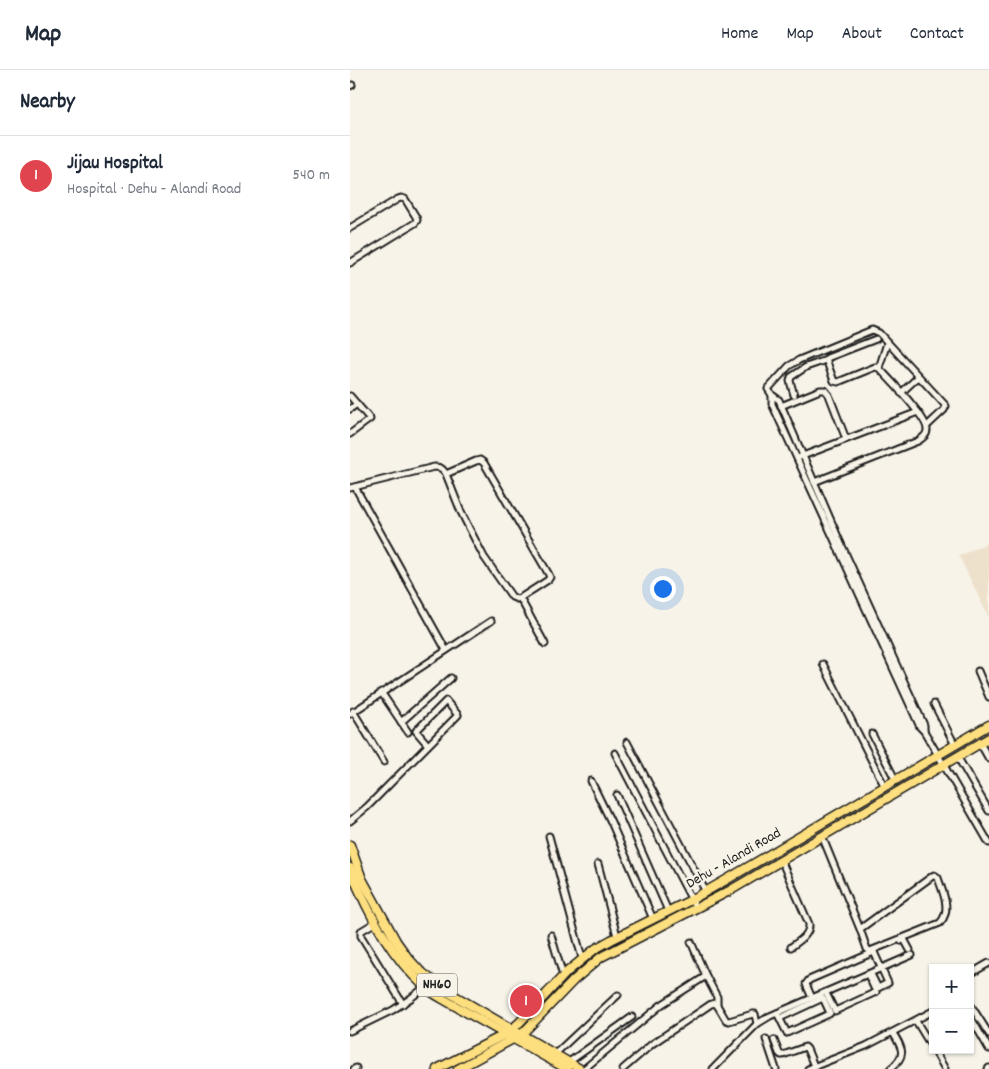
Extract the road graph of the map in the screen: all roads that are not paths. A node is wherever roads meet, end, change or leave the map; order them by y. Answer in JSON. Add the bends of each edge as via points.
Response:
{"nodes":[{"id":1,"x":350,"y":228,"type":"edge"},
{"id":2,"x":350,"y":263,"type":"edge"},
{"id":3,"x":876,"y":339,"type":"dead end"},
{"id":4,"x":887,"y":343,"type":"junction"},
{"id":5,"x":826,"y":360,"type":"junction"},
{"id":6,"x":879,"y":368,"type":"junction"},
{"id":7,"x":918,"y":377,"type":"junction"},
{"id":8,"x":901,"y":393,"type":"junction"},
{"id":9,"x":772,"y":395,"type":"junction"},
{"id":10,"x":794,"y":395,"type":"dead end"},
{"id":11,"x":350,"y":396,"type":"edge"},
{"id":12,"x":357,"y":404,"type":"junction"},
{"id":13,"x":781,"y":406,"type":"junction"},
{"id":14,"x":350,"y":409,"type":"edge"},
{"id":15,"x":918,"y":412,"type":"junction"},
{"id":16,"x":927,"y":426,"type":"junction"},
{"id":17,"x":350,"y":434,"type":"edge"},
{"id":18,"x":846,"y":439,"type":"junction"},
{"id":19,"x":800,"y":457,"type":"junction"},
{"id":20,"x":446,"y":474,"type":"junction"},
{"id":21,"x":814,"y":482,"type":"junction"},
{"id":22,"x":353,"y":488,"type":"edge"},
{"id":23,"x":520,"y":598,"type":"junction"},
{"id":24,"x":491,"y":621,"type":"dead end"},
{"id":25,"x":545,"y":644,"type":"dead end"},
{"id":26,"x":446,"y":650,"type":"junction"},
{"id":27,"x":823,"y":664,"type":"dead end"},
{"id":28,"x":978,"y":671,"type":"dead end"},
{"id":29,"x":450,"y":678,"type":"dead end"},
{"id":30,"x":381,"y":692,"type":"junction"},
{"id":31,"x":908,"y":696,"type":"junction"},
{"id":32,"x":989,"y":696,"type":"edge"},
{"id":33,"x":934,"y":704,"type":"dead end"},
{"id":34,"x":352,"y":712,"type":"edge"},
{"id":35,"x":401,"y":722,"type":"junction"},
{"id":36,"x":989,"y":725,"type":"edge"},
{"id":37,"x":408,"y":732,"type":"dead end"},
{"id":38,"x":872,"y":734,"type":"dead end"},
{"id":39,"x":989,"y":738,"type":"edge"},
{"id":40,"x":626,"y":742,"type":"dead end"},
{"id":41,"x":980,"y":743,"type":"junction"},
{"id":42,"x":428,"y":745,"type":"junction"},
{"id":43,"x":955,"y":746,"type":"junction"},
{"id":44,"x":614,"y":752,"type":"dead end"},
{"id":45,"x":939,"y":755,"type":"junction"},
{"id":46,"x":957,"y":756,"type":"junction"},
{"id":47,"x":989,"y":759,"type":"edge"},
{"id":48,"x":384,"y":762,"type":"dead end"},
{"id":49,"x":944,"y":764,"type":"junction"},
{"id":50,"x":896,"y":780,"type":"junction"},
{"id":51,"x":592,"y":781,"type":"dead end"},
{"id":52,"x":884,"y":787,"type":"junction"},
{"id":53,"x":617,"y":795,"type":"dead end"},
{"id":54,"x":989,"y":811,"type":"edge"},
{"id":55,"x":350,"y":821,"type":"edge"},
{"id":56,"x":549,"y":836,"type":"dead end"},
{"id":57,"x":822,"y":836,"type":"junction"},
{"id":58,"x":989,"y":843,"type":"edge"},
{"id":59,"x":350,"y":845,"type":"edge"},
{"id":60,"x":781,"y":860,"type":"junction"},
{"id":61,"x":598,"y":864,"type":"dead end"},
{"id":62,"x":354,"y":876,"type":"edge"},
{"id":63,"x":706,"y":892,"type":"junction"},
{"id":64,"x":691,"y":900,"type":"junction"},
{"id":65,"x":696,"y":908,"type":"junction"},
{"id":66,"x":668,"y":911,"type":"junction"},
{"id":67,"x":653,"y":919,"type":"junction"},
{"id":68,"x":376,"y":922,"type":"junction"},
{"id":69,"x":860,"y":929,"type":"junction"},
{"id":70,"x":551,"y":935,"type":"dead end"},
{"id":71,"x":617,"y":936,"type":"junction"},
{"id":72,"x":691,"y":942,"type":"dead end"},
{"id":73,"x":791,"y":947,"type":"dead end"},
{"id":74,"x":874,"y":952,"type":"junction"},
{"id":75,"x":582,"y":958,"type":"junction"},
{"id":76,"x":989,"y":963,"type":"edge"},
{"id":77,"x":882,"y":969,"type":"junction"},
{"id":78,"x":974,"y":972,"type":"edge"},
{"id":79,"x":870,"y":974,"type":"junction"},
{"id":80,"x":563,"y":976,"type":"junction"},
{"id":81,"x":706,"y":976,"type":"junction"},
{"id":82,"x":425,"y":987,"type":"junction"},
{"id":83,"x":826,"y":993,"type":"junction"},
{"id":84,"x":618,"y":995,"type":"dead end"},
{"id":85,"x":812,"y":998,"type":"junction"},
{"id":86,"x":404,"y":1004,"type":"junction"},
{"id":87,"x":717,"y":1005,"type":"junction"},
{"id":88,"x":973,"y":1009,"type":"edge"},
{"id":89,"x":929,"y":1013,"type":"edge"},
{"id":90,"x":632,"y":1016,"type":"dead end"},
{"id":91,"x":778,"y":1016,"type":"junction"},
{"id":92,"x":916,"y":1021,"type":"junction"},
{"id":93,"x":974,"y":1023,"type":"edge"},
{"id":94,"x":757,"y":1024,"type":"junction"},
{"id":95,"x":350,"y":1031,"type":"edge"},
{"id":96,"x":509,"y":1031,"type":"junction"},
{"id":97,"x":893,"y":1033,"type":"junction"},
{"id":98,"x":989,"y":1034,"type":"edge"},
{"id":99,"x":519,"y":1037,"type":"junction"},
{"id":100,"x":766,"y":1039,"type":"dead end"},
{"id":101,"x":774,"y":1040,"type":"dead end"},
{"id":102,"x":929,"y":1042,"type":"edge"},
{"id":103,"x":989,"y":1049,"type":"edge"},
{"id":104,"x":556,"y":1054,"type":"junction"},
{"id":105,"x":936,"y":1054,"type":"edge"},
{"id":106,"x":568,"y":1066,"type":"edge"},
{"id":107,"x":814,"y":1066,"type":"junction"},
{"id":108,"x":437,"y":1069,"type":"edge"},
{"id":109,"x":458,"y":1069,"type":"edge"},
{"id":110,"x":582,"y":1069,"type":"edge"},
{"id":111,"x":623,"y":1069,"type":"edge"},
{"id":112,"x":713,"y":1069,"type":"edge"},
{"id":113,"x":776,"y":1069,"type":"edge"},
{"id":114,"x":808,"y":1069,"type":"edge"},
{"id":115,"x":890,"y":1069,"type":"edge"},
{"id":116,"x":945,"y":1069,"type":"edge"}],
"edges":[{"from":1,"to":2,"type":"street","via":[[401,198],[405,199],[417,220]]},
{"from":3,"to":5,"type":"street"},
{"from":4,"to":6,"type":"street"},
{"from":4,"to":7,"type":"street"},
{"from":4,"to":9,"type":"street","via":[[872,330],[799,360],[768,389]]},
{"from":5,"to":6,"type":"street","via":[[836,382]]},
{"from":5,"to":10,"type":"street","via":[[791,376]]},
{"from":6,"to":8,"type":"street"},
{"from":7,"to":8,"type":"street"},
{"from":7,"to":16,"type":"street","via":[[946,406]]},
{"from":8,"to":15,"type":"street"},
{"from":9,"to":13,"type":"street"},
{"from":9,"to":19,"type":"street","via":[[772,404]]},
{"from":11,"to":12,"type":"street"},
{"from":12,"to":14,"type":"street"},
{"from":12,"to":17,"type":"street","via":[[370,420]]},
{"from":13,"to":18,"type":"street","via":[[825,390]]},
{"from":13,"to":19,"type":"street"},
{"from":15,"to":16,"type":"street"},
{"from":15,"to":18,"type":"street"},
{"from":16,"to":21,"type":"street","via":[[928,431],[918,441]]},
{"from":18,"to":19,"type":"street"},
{"from":19,"to":21,"type":"street"},
{"from":19,"to":31,"type":"street"},
{"from":20,"to":22,"type":"street","via":[[440,467],[434,467]]},
{"from":20,"to":23,"type":"street","via":[[484,557],[512,597]]},
{"from":20,"to":23,"type":"street","via":[[476,461],[484,463],[550,577]]},
{"from":21,"to":31,"type":"street"},
{"from":22,"to":26,"type":"street"},
{"from":23,"to":25,"type":"street"},
{"from":24,"to":26,"type":"street"},
{"from":26,"to":30,"type":"street"},
{"from":27,"to":52,"type":"street"},
{"from":28,"to":32,"type":"street"},
{"from":29,"to":35,"type":"street"},
{"from":30,"to":34,"type":"street"},
{"from":30,"to":35,"type":"street"},
{"from":31,"to":45,"type":"street","via":[[920,727]]},
{"from":33,"to":43,"type":"street"},
{"from":34,"to":48,"type":"street"},
{"from":35,"to":37,"type":"street"},
{"from":36,"to":43,"type":"main road","name":"Dehu - Alandi Road"},
{"from":38,"to":50,"type":"street"},
{"from":39,"to":41,"type":"main road","name":"Dehu - Alandi Road"},
{"from":40,"to":63,"type":"street"},
{"from":41,"to":46,"type":"main road","name":"Dehu - Alandi Road"},
{"from":41,"to":47,"type":"street"},
{"from":42,"to":42,"type":"street","via":[[458,714],[446,701],[416,731]]},
{"from":42,"to":55,"type":"street"},
{"from":43,"to":45,"type":"main road","name":"Dehu - Alandi Road"},
{"from":44,"to":64,"type":"street"},
{"from":45,"to":49,"type":"street"},
{"from":45,"to":50,"type":"main road","name":"Dehu - Alandi Road"},
{"from":46,"to":49,"type":"main road","name":"Dehu - Alandi Road"},
{"from":46,"to":54,"type":"street"},
{"from":49,"to":57,"type":"main road","name":"Dehu - Alandi Road"},
{"from":49,"to":58,"type":"street"},
{"from":50,"to":52,"type":"main road","name":"Dehu - Alandi Road"},
{"from":51,"to":67,"type":"street"},
{"from":52,"to":63,"type":"main road","name":"Dehu - Alandi Road"},
{"from":53,"to":66,"type":"street"},
{"from":56,"to":75,"type":"street"},
{"from":57,"to":60,"type":"main road","name":"Dehu - Alandi Road"},
{"from":57,"to":69,"type":"street"},
{"from":59,"to":62,"type":"main road","number":"NH60"},
{"from":60,"to":65,"type":"main road","name":"Dehu - Alandi Road"},
{"from":60,"to":73,"type":"street","via":[[809,928],[805,936]]},
{"from":61,"to":71,"type":"street"},
{"from":62,"to":68,"type":"main road","number":"NH60"},
{"from":62,"to":96,"type":"main road","number":"NH60","via":[[418,970],[443,990]]},
{"from":63,"to":64,"type":"main road","name":"Dehu - Alandi Road"},
{"from":64,"to":65,"type":"street"},
{"from":64,"to":66,"type":"main road","name":"Dehu - Alandi Road"},
{"from":65,"to":99,"type":"main road","name":"Dehu - Alandi Road","via":[[601,958],[574,980]]},
{"from":66,"to":67,"type":"main road","name":"Dehu - Alandi Road"},
{"from":67,"to":71,"type":"main road","name":"Dehu - Alandi Road"},
{"from":68,"to":82,"type":"main road","number":"NH60","via":[[402,962]]},
{"from":68,"to":86,"type":"street","via":[[361,931],[361,936]]},
{"from":69,"to":69,"type":"street","via":[[870,952],[940,923],[944,919],[946,905],[938,878],[934,875]]},
{"from":70,"to":80,"type":"street"},
{"from":71,"to":75,"type":"main road","name":"Dehu - Alandi Road"},
{"from":72,"to":81,"type":"street"},
{"from":74,"to":77,"type":"street"},
{"from":74,"to":77,"type":"street","via":[[905,940],[911,953]]},
{"from":74,"to":85,"type":"street","via":[[809,980],[806,984]]},
{"from":75,"to":80,"type":"main road","name":"Dehu - Alandi Road"},
{"from":76,"to":78,"type":"street"},
{"from":77,"to":79,"type":"street"},
{"from":77,"to":79,"type":"street","via":[[888,983],[878,988]]},
{"from":79,"to":83,"type":"street"},
{"from":79,"to":83,"type":"street","via":[[876,992],[835,1012]]},
{"from":80,"to":96,"type":"main road","name":"Dehu - Alandi Road"},
{"from":81,"to":87,"type":"street","via":[[717,997]]},
{"from":81,"to":110,"type":"street","via":[[661,1006]]},
{"from":82,"to":86,"type":"street"},
{"from":82,"to":96,"type":"main road","number":"NH60"},
{"from":83,"to":85,"type":"street"},
{"from":84,"to":104,"type":"street"},
{"from":85,"to":91,"type":"street"},
{"from":86,"to":95,"type":"street"},
{"from":87,"to":94,"type":"street","via":[[726,1020],[754,1014]]},
{"from":87,"to":111,"type":"street","via":[[711,1004],[675,1028]]},
{"from":88,"to":98,"type":"street"},
{"from":89,"to":92,"type":"street"},
{"from":90,"to":106,"type":"street"},
{"from":91,"to":91,"type":"street","via":[[823,998],[830,1013],[788,1032]]},
{"from":91,"to":94,"type":"street"},
{"from":92,"to":97,"type":"street"},
{"from":92,"to":102,"type":"street"},
{"from":93,"to":103,"type":"street"},
{"from":94,"to":112,"type":"street"},
{"from":96,"to":99,"type":"main road","number":"NH60"},
{"from":96,"to":108,"type":"main road","name":"Dehu - Alandi Road"},
{"from":97,"to":107,"type":"street"},
{"from":97,"to":115,"type":"street","via":[[902,1057]]},
{"from":99,"to":104,"type":"main road","number":"NH60"},
{"from":99,"to":106,"type":"main road","number":"NH60"},
{"from":99,"to":109,"type":"main road","name":"Dehu - Alandi Road"},
{"from":100,"to":113,"type":"street"},
{"from":101,"to":107,"type":"street","via":[[779,1053],[784,1055],[805,1047]]},
{"from":104,"to":106,"type":"main road","number":"NH60"},
{"from":105,"to":116,"type":"street"},
{"from":106,"to":110,"type":"main road","number":"NH60"},
{"from":107,"to":114,"type":"street"}]}
